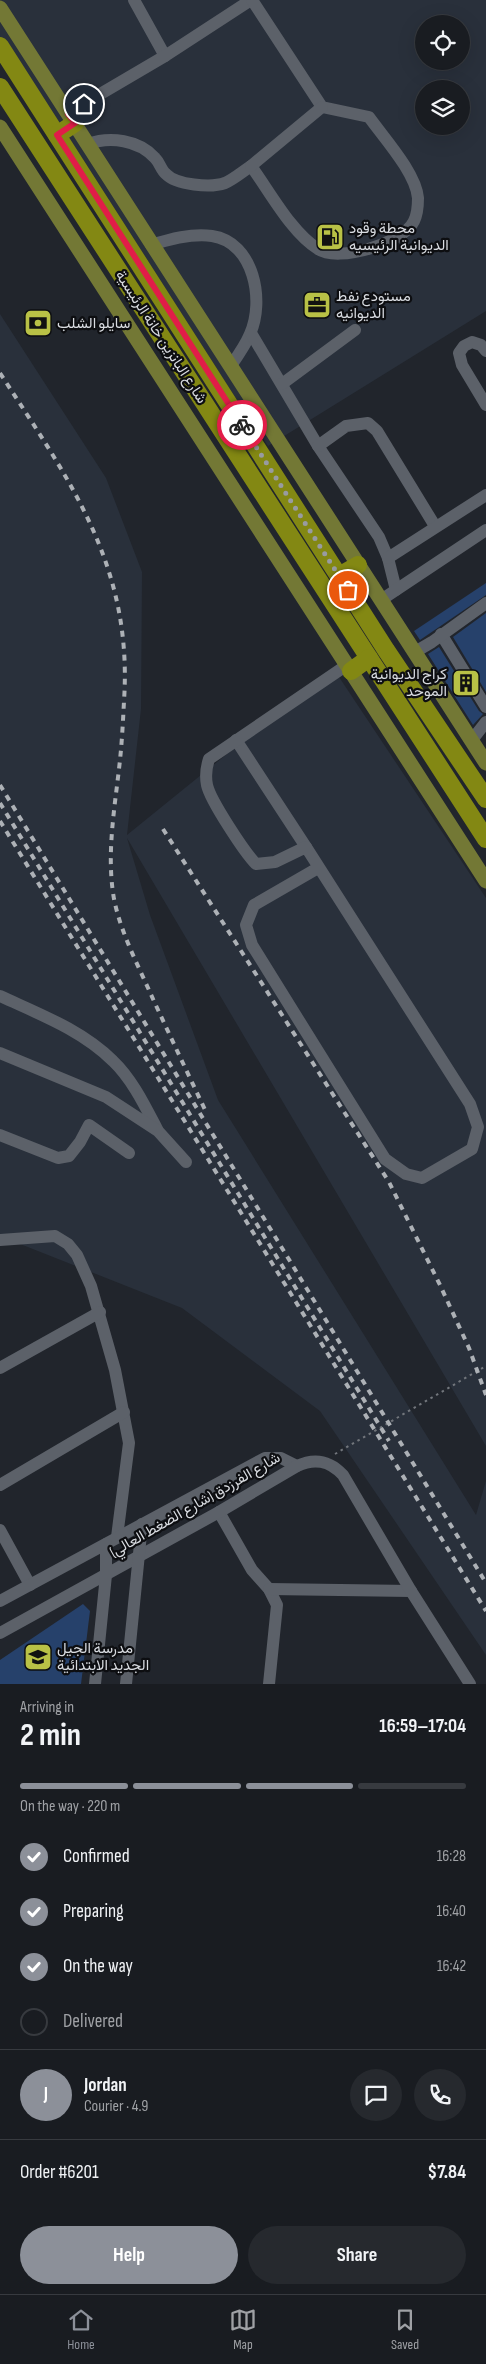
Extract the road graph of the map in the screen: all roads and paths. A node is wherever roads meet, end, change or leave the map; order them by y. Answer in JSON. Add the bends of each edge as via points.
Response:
{"nodes":[{"id":1,"x":134,"y":0,"type":"edge"},
{"id":2,"x":251,"y":0,"type":"edge"},
{"id":3,"x":0,"y":8,"type":"edge"},
{"id":4,"x":0,"y":46,"type":"edge"},
{"id":5,"x":165,"y":56,"type":"junction"},
{"id":6,"x":0,"y":87,"type":"edge"},
{"id":7,"x":322,"y":107,"type":"junction"},
{"id":8,"x":71,"y":118,"type":"junction"},
{"id":9,"x":0,"y":127,"type":"edge"},
{"id":10,"x":57,"y":135,"type":"junction"},
{"id":11,"x":88,"y":144,"type":"junction"},
{"id":12,"x":251,"y":166,"type":"junction"},
{"id":13,"x":151,"y":245,"type":"junction"},
{"id":14,"x":355,"y":330,"type":"dead end"},
{"id":15,"x":251,"y":333,"type":"junction"},
{"id":16,"x":486,"y":351,"type":"edge"},
{"id":17,"x":230,"y":367,"type":"junction"},
{"id":18,"x":282,"y":384,"type":"junction"},
{"id":19,"x":486,"y":406,"type":"edge"},
{"id":20,"x":318,"y":446,"type":"junction"},
{"id":21,"x":486,"y":495,"type":"edge"},
{"id":22,"x":435,"y":526,"type":"junction"},
{"id":23,"x":486,"y":530,"type":"edge"},
{"id":24,"x":388,"y":558,"type":"junction"},
{"id":25,"x":358,"y":565,"type":"junction"},
{"id":26,"x":338,"y":576,"type":"junction"},
{"id":27,"x":396,"y":590,"type":"junction"},
{"id":28,"x":381,"y":600,"type":"junction"},
{"id":29,"x":486,"y":603,"type":"edge"},
{"id":30,"x":441,"y":634,"type":"junction"},
{"id":31,"x":415,"y":652,"type":"junction"},
{"id":32,"x":369,"y":658,"type":"junction"},
{"id":33,"x":349,"y":668,"type":"junction"},
{"id":34,"x":486,"y":708,"type":"edge"},
{"id":35,"x":486,"y":722,"type":"edge"},
{"id":36,"x":236,"y":740,"type":"junction"},
{"id":37,"x":472,"y":740,"type":"junction"},
{"id":38,"x":486,"y":763,"type":"edge"},
{"id":39,"x":486,"y":798,"type":"edge"},
{"id":40,"x":486,"y":839,"type":"edge"},
{"id":41,"x":306,"y":847,"type":"junction"},
{"id":42,"x":318,"y":868,"type":"junction"},
{"id":43,"x":486,"y":881,"type":"edge"},
{"id":44,"x":0,"y":996,"type":"edge"},
{"id":45,"x":0,"y":1053,"type":"edge"},
{"id":46,"x":158,"y":1131,"type":"junction"},
{"id":47,"x":0,"y":1135,"type":"edge"},
{"id":48,"x":129,"y":1153,"type":"dead end"},
{"id":49,"x":186,"y":1162,"type":"dead end"},
{"id":50,"x":0,"y":1240,"type":"edge"},
{"id":51,"x":100,"y":1312,"type":"junction"},
{"id":52,"x":486,"y":1366,"type":"edge"},
{"id":53,"x":0,"y":1368,"type":"edge"},
{"id":54,"x":124,"y":1412,"type":"junction"},
{"id":55,"x":322,"y":1462,"type":"junction"},
{"id":56,"x":296,"y":1466,"type":"junction"},
{"id":57,"x":0,"y":1484,"type":"edge"},
{"id":58,"x":219,"y":1512,"type":"junction"},
{"id":59,"x":142,"y":1524,"type":"junction"},
{"id":60,"x":0,"y":1530,"type":"edge"},
{"id":61,"x":117,"y":1537,"type":"junction"},
{"id":62,"x":106,"y":1544,"type":"junction"},
{"id":63,"x":140,"y":1556,"type":"junction"},
{"id":64,"x":106,"y":1575,"type":"junction"},
{"id":65,"x":30,"y":1585,"type":"junction"},
{"id":66,"x":269,"y":1589,"type":"junction"},
{"id":67,"x":411,"y":1592,"type":"junction"},
{"id":68,"x":0,"y":1601,"type":"edge"},
{"id":69,"x":0,"y":1633,"type":"edge"},
{"id":70,"x":95,"y":1684,"type":"edge"},
{"id":71,"x":126,"y":1684,"type":"edge"},
{"id":72,"x":269,"y":1684,"type":"edge"},
{"id":73,"x":470,"y":1684,"type":"edge"}],
"edges":[{"from":1,"to":5,"type":"street"},
{"from":2,"to":5,"type":"street"},
{"from":2,"to":7,"type":"street"},
{"from":3,"to":8,"type":"main road"},
{"from":4,"to":10,"type":"highway","name":"شارع البانزين خانة الرئيسية"},
{"from":5,"to":8,"type":"street"},
{"from":6,"to":32,"type":"highway","name":"شارع البانزين خانة الرئيسية"},
{"from":7,"to":12,"type":"street"},
{"from":7,"to":12,"type":"street","via":[[369,117],[414,181],[418,199],[414,222],[397,238],[372,248],[337,255],[320,251],[302,237]]},
{"from":8,"to":10,"type":"highway"},
{"from":8,"to":11,"type":"main road"},
{"from":9,"to":33,"type":"main road"},
{"from":10,"to":26,"type":"highway","name":"شارع البانزين خانة الرئيسية"},
{"from":11,"to":12,"type":"street","via":[[102,139],[144,148],[166,175],[184,183],[203,186],[224,183]]},
{"from":11,"to":13,"type":"main road"},
{"from":13,"to":15,"type":"street","via":[[206,236],[222,238],[238,250],[251,266],[258,297]]},
{"from":13,"to":17,"type":"main road"},
{"from":14,"to":18,"type":"street"},
{"from":15,"to":17,"type":"street"},
{"from":15,"to":18,"type":"street"},
{"from":16,"to":19,"type":"street","via":[[472,342],[459,353],[462,365]]},
{"from":17,"to":25,"type":"main road"},
{"from":18,"to":20,"type":"street"},
{"from":20,"to":22,"type":"street","via":[[346,426],[368,423],[377,431]]},
{"from":20,"to":24,"type":"street","via":[[379,537]]},
{"from":21,"to":22,"type":"street"},
{"from":22,"to":24,"type":"street"},
{"from":23,"to":27,"type":"street"},
{"from":24,"to":27,"type":"street"},
{"from":25,"to":26,"type":"highway"},
{"from":25,"to":28,"type":"main road"},
{"from":26,"to":39,"type":"highway","name":"شارع البانزين خانة الرئيسية"},
{"from":27,"to":28,"type":"street"},
{"from":28,"to":31,"type":"main road"},
{"from":29,"to":30,"type":"street"},
{"from":30,"to":31,"type":"street"},
{"from":30,"to":34,"type":"street"},
{"from":31,"to":37,"type":"main road"},
{"from":32,"to":33,"type":"highway"},
{"from":32,"to":40,"type":"highway","name":"شارع البانزين خانة الرئيسية"},
{"from":33,"to":36,"type":"street"},
{"from":33,"to":43,"type":"main road"},
{"from":35,"to":37,"type":"street"},
{"from":36,"to":41,"type":"street"},
{"from":36,"to":41,"type":"street","via":[[210,759],[205,771],[207,787],[245,853],[256,864],[275,862]]},
{"from":37,"to":38,"type":"main road"},
{"from":41,"to":42,"type":"street"},
{"from":42,"to":42,"type":"street","via":[[470,1104],[478,1127],[472,1148],[422,1178],[406,1174],[385,1160],[252,945],[246,925],[254,905]]},
{"from":44,"to":46,"type":"street","via":[[69,1028],[114,1061],[140,1097]]},
{"from":45,"to":46,"type":"street","via":[[106,1097]]},
{"from":46,"to":49,"type":"street"},
{"from":47,"to":48,"type":"street","via":[[58,1158],[69,1156],[89,1124]]},
{"from":50,"to":51,"type":"street","via":[[55,1236],[62,1239],[77,1255]]},
{"from":51,"to":53,"type":"street"},
{"from":51,"to":54,"type":"street"},
{"from":52,"to":55,"type":"path"},
{"from":54,"to":57,"type":"street"},
{"from":54,"to":61,"type":"street","via":[[129,1443]]},
{"from":55,"to":56,"type":"street"},
{"from":55,"to":67,"type":"street","via":[[337,1468],[343,1475]]},
{"from":56,"to":58,"type":"street","name":"شارع الفرزدق (شارع الضغط العالي)"},
{"from":56,"to":59,"type":"street","name":"شارع الفرزدق (شارع الضغط العالي)","via":[[281,1458],[265,1458]]},
{"from":58,"to":63,"type":"street","name":"شارع الفرزدق (شارع الضغط العالي)"},
{"from":58,"to":66,"type":"street","via":[[252,1570]]},
{"from":59,"to":61,"type":"street","name":"شارع الفرزدق (شارع الضغط العالي)"},
{"from":59,"to":63,"type":"street"},
{"from":60,"to":65,"type":"street"},
{"from":61,"to":62,"type":"street","name":"شارع الفرزدق (شارع الضغط العالي)"},
{"from":62,"to":64,"type":"street"},
{"from":62,"to":65,"type":"street","name":"شارع الفرزدق (شارع الضغط العالي)"},
{"from":63,"to":64,"type":"street","name":"شارع الفرزدق (شارع الضغط العالي)"},
{"from":63,"to":71,"type":"street"},
{"from":64,"to":69,"type":"street","name":"شارع الفرزدق (شارع الضغط العالي)"},
{"from":64,"to":70,"type":"street"},
{"from":65,"to":68,"type":"street","name":"شارع الفرزدق (شارع الضغط العالي)"},
{"from":66,"to":67,"type":"street"},
{"from":66,"to":72,"type":"street","via":[[276,1605]]},
{"from":67,"to":73,"type":"street"}]}
